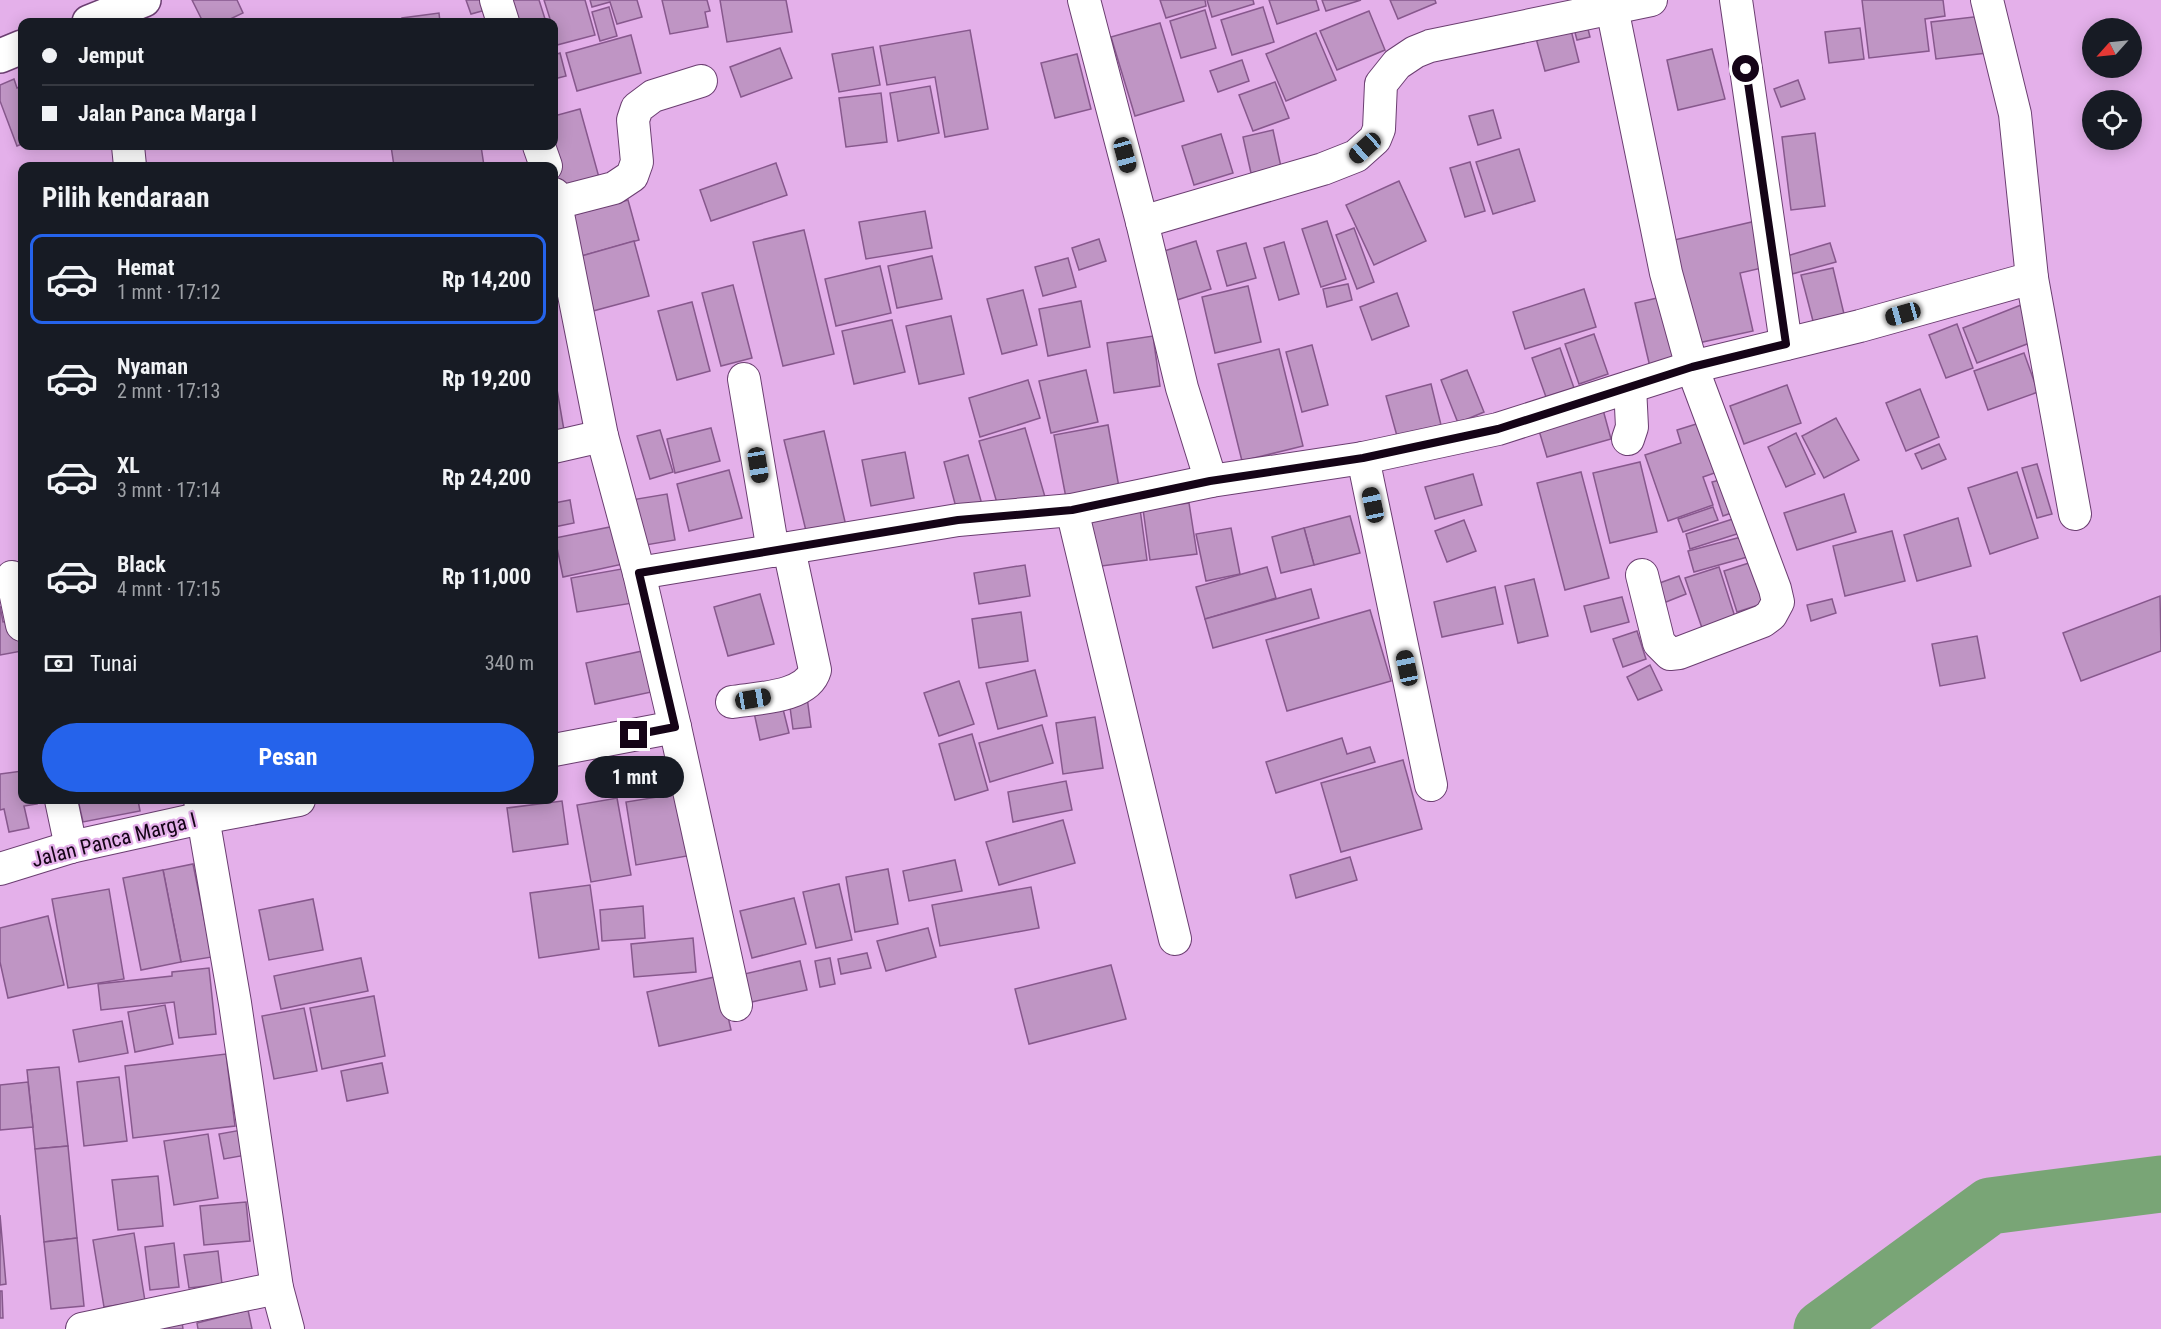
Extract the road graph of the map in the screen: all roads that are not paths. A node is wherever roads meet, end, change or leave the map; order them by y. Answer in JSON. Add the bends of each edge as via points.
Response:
{"nodes":[{"id":1,"x":144,"y":0,"type":"edge"},
{"id":2,"x":496,"y":0,"type":"edge"},
{"id":3,"x":1084,"y":0,"type":"edge"},
{"id":4,"x":1651,"y":0,"type":"edge"},
{"id":5,"x":1736,"y":0,"type":"edge"},
{"id":6,"x":1987,"y":0,"type":"edge"},
{"id":7,"x":1612,"y":8,"type":"junction"},
{"id":8,"x":1554,"y":10,"type":"edge"},
{"id":9,"x":106,"y":15,"type":"edge"},
{"id":10,"x":502,"y":18,"type":"edge"},
{"id":11,"x":18,"y":49,"type":"edge"},
{"id":12,"x":0,"y":56,"type":"edge"},
{"id":13,"x":700,"y":81,"type":"dead end"},
{"id":14,"x":558,"y":197,"type":"edge"},
{"id":15,"x":558,"y":213,"type":"edge"},
{"id":16,"x":1142,"y":222,"type":"junction"},
{"id":17,"x":2032,"y":278,"type":"junction"},
{"id":18,"x":1786,"y":344,"type":"junction"},
{"id":19,"x":1692,"y":367,"type":"junction"},
{"id":20,"x":744,"y":379,"type":"dead end"},
{"id":21,"x":1630,"y":387,"type":"junction"},
{"id":22,"x":602,"y":436,"type":"junction"},
{"id":23,"x":1628,"y":439,"type":"dead end"},
{"id":24,"x":558,"y":446,"type":"edge"},
{"id":25,"x":1363,"y":458,"type":"junction"},
{"id":26,"x":1210,"y":481,"type":"junction"},
{"id":27,"x":1072,"y":510,"type":"junction"},
{"id":28,"x":2075,"y":514,"type":"dead end"},
{"id":29,"x":781,"y":550,"type":"junction"},
{"id":30,"x":639,"y":573,"type":"junction"},
{"id":31,"x":1642,"y":575,"type":"dead end"},
{"id":32,"x":12,"y":576,"type":"dead end"},
{"id":33,"x":18,"y":605,"type":"edge"},
{"id":34,"x":732,"y":702,"type":"dead end"},
{"id":35,"x":675,"y":727,"type":"junction"},
{"id":36,"x":558,"y":749,"type":"edge"},
{"id":37,"x":1431,"y":784,"type":"dead end"},
{"id":38,"x":62,"y":804,"type":"edge"},
{"id":39,"x":255,"y":804,"type":"edge"},
{"id":40,"x":201,"y":809,"type":"edge"},
{"id":41,"x":71,"y":848,"type":"junction"},
{"id":42,"x":0,"y":869,"type":"edge"},
{"id":43,"x":1175,"y":939,"type":"dead end"},
{"id":44,"x":736,"y":1005,"type":"dead end"},
{"id":45,"x":277,"y":1288,"type":"junction"},
{"id":46,"x":82,"y":1329,"type":"edge"},
{"id":47,"x":288,"y":1329,"type":"edge"}],
"edges":[{"from":1,"to":9,"type":"main road"},
{"from":2,"to":10,"type":"street"},
{"from":3,"to":16,"type":"street"},
{"from":4,"to":7,"type":"street"},
{"from":5,"to":18,"type":"street"},
{"from":6,"to":17,"type":"street","via":[[2015,114]]},
{"from":7,"to":8,"type":"street"},
{"from":7,"to":19,"type":"street","via":[[1666,273]]},
{"from":8,"to":16,"type":"street","via":[[1430,46],[1397,64],[1381,84],[1375,139],[1356,156]]},
{"from":11,"to":12,"type":"main road"},
{"from":13,"to":14,"type":"street","via":[[653,96],[637,108],[633,120],[637,162],[633,176],[614,188]]},
{"from":15,"to":22,"type":"street"},
{"from":16,"to":26,"type":"street","via":[[1182,388]]},
{"from":17,"to":18,"type":"street"},
{"from":17,"to":28,"type":"street"},
{"from":18,"to":19,"type":"street"},
{"from":19,"to":21,"type":"street"},
{"from":19,"to":31,"type":"street","via":[[1778,602],[1763,621],[1670,654],[1659,643]]},
{"from":20,"to":29,"type":"street"},
{"from":21,"to":23,"type":"street","via":[[1632,427]]},
{"from":21,"to":25,"type":"street","via":[[1498,429]]},
{"from":22,"to":24,"type":"street"},
{"from":22,"to":30,"type":"street"},
{"from":25,"to":26,"type":"street"},
{"from":25,"to":37,"type":"street"},
{"from":26,"to":27,"type":"street"},
{"from":27,"to":29,"type":"street","via":[[958,520]]},
{"from":27,"to":43,"type":"street"},
{"from":29,"to":30,"type":"street"},
{"from":29,"to":34,"type":"street","via":[[815,670],[812,679],[794,692]]},
{"from":30,"to":35,"type":"street"},
{"from":32,"to":33,"type":"street"},
{"from":35,"to":36,"type":"street"},
{"from":35,"to":44,"type":"street"},
{"from":38,"to":41,"type":"street"},
{"from":39,"to":40,"type":"street","name":"Jalan Panca Marga I"},
{"from":40,"to":41,"type":"street","name":"Jalan Panca Marga I"},
{"from":40,"to":45,"type":"street","via":[[235,1003]]},
{"from":41,"to":42,"type":"street","name":"Jalan Panca Marga I"},
{"from":45,"to":46,"type":"street"},
{"from":45,"to":47,"type":"street"}]}
